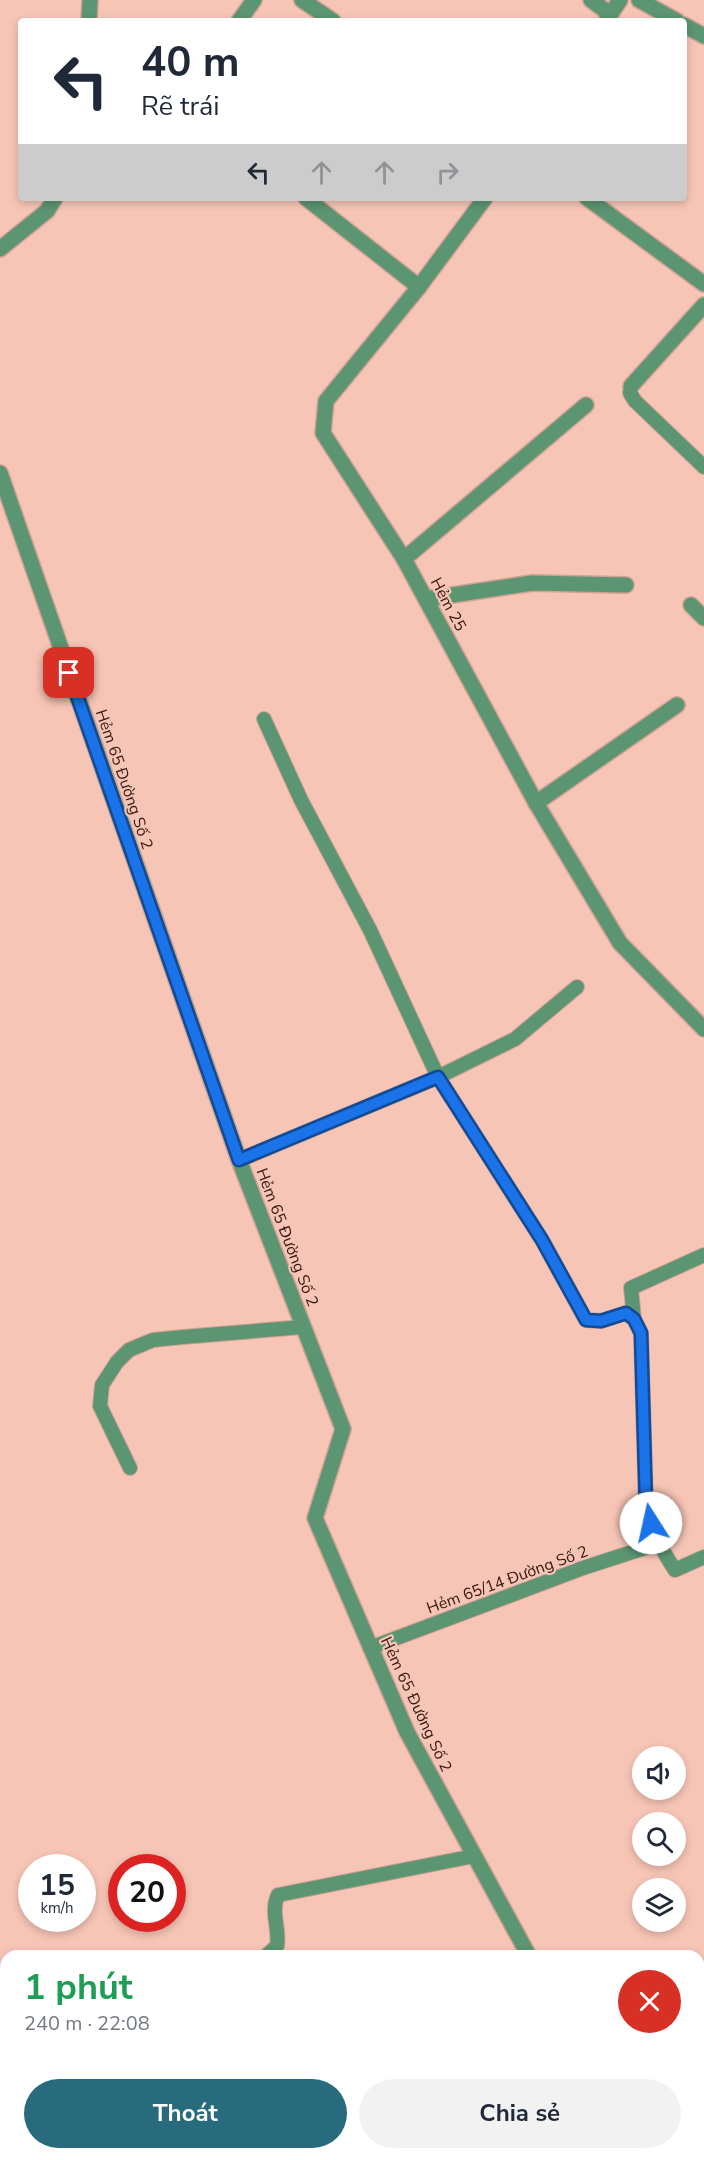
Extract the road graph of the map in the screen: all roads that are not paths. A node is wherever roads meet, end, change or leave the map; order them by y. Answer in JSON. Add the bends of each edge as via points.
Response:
{"nodes":[{"id":1,"x":90,"y":0,"type":"edge"},
{"id":2,"x":254,"y":0,"type":"edge"},
{"id":3,"x":302,"y":0,"type":"edge"},
{"id":4,"x":591,"y":0,"type":"edge"},
{"id":5,"x":620,"y":0,"type":"edge"},
{"id":6,"x":639,"y":0,"type":"edge"},
{"id":7,"x":89,"y":18,"type":"edge"},
{"id":8,"x":241,"y":18,"type":"edge"},
{"id":9,"x":329,"y":18,"type":"edge"},
{"id":10,"x":608,"y":18,"type":"edge"},
{"id":11,"x":672,"y":18,"type":"edge"},
{"id":12,"x":687,"y":27,"type":"edge"},
{"id":13,"x":704,"y":36,"type":"edge"},
{"id":14,"x":53,"y":201,"type":"edge"},
{"id":15,"x":310,"y":201,"type":"edge"},
{"id":16,"x":483,"y":201,"type":"edge"},
{"id":17,"x":591,"y":201,"type":"edge"},
{"id":18,"x":0,"y":249,"type":"edge"},
{"id":19,"x":704,"y":284,"type":"edge"},
{"id":20,"x":419,"y":287,"type":"junction"},
{"id":21,"x":704,"y":305,"type":"edge"},
{"id":22,"x":631,"y":386,"type":"joint"},
{"id":23,"x":586,"y":405,"type":"dead end"},
{"id":24,"x":704,"y":467,"type":"edge"},
{"id":25,"x":0,"y":473,"type":"edge"},
{"id":26,"x":404,"y":559,"type":"junction"},
{"id":27,"x":626,"y":585,"type":"dead end"},
{"id":28,"x":426,"y":599,"type":"junction"},
{"id":29,"x":691,"y":605,"type":"dead end"},
{"id":30,"x":704,"y":618,"type":"edge"},
{"id":31,"x":677,"y":705,"type":"dead end"},
{"id":32,"x":264,"y":719,"type":"dead end"},
{"id":33,"x":536,"y":803,"type":"junction"},
{"id":34,"x":577,"y":987,"type":"dead end"},
{"id":35,"x":704,"y":1029,"type":"edge"},
{"id":36,"x":438,"y":1077,"type":"junction"},
{"id":37,"x":239,"y":1160,"type":"junction"},
{"id":38,"x":704,"y":1255,"type":"edge"},
{"id":39,"x":634,"y":1319,"type":"junction"},
{"id":40,"x":303,"y":1327,"type":"junction"},
{"id":41,"x":130,"y":1468,"type":"dead end"},
{"id":42,"x":657,"y":1544,"type":"junction"},
{"id":43,"x":704,"y":1557,"type":"edge"},
{"id":44,"x":370,"y":1648,"type":"junction"},
{"id":45,"x":474,"y":1856,"type":"junction"},
{"id":46,"x":273,"y":1950,"type":"edge"},
{"id":47,"x":526,"y":1950,"type":"edge"}],
"edges":[{"from":1,"to":7,"type":"street"},
{"from":2,"to":8,"type":"street"},
{"from":3,"to":9,"type":"street"},
{"from":4,"to":10,"type":"street"},
{"from":5,"to":10,"type":"street"},
{"from":6,"to":11,"type":"street"},
{"from":12,"to":13,"type":"street"},
{"from":14,"to":18,"type":"street","via":[[47,211]]},
{"from":15,"to":20,"type":"street"},
{"from":16,"to":20,"type":"street","name":"Hẻm 25"},
{"from":17,"to":19,"type":"street"},
{"from":20,"to":26,"type":"street","name":"Hẻm 25","via":[[327,401],[323,433]]},
{"from":21,"to":22,"type":"street"},
{"from":22,"to":24,"type":"lane","via":[[635,401]]},
{"from":23,"to":26,"type":"street"},
{"from":25,"to":37,"type":"street","name":"Hẻm 65 Đường Số 2"},
{"from":26,"to":28,"type":"street","name":"Hẻm 25"},
{"from":27,"to":28,"type":"street","via":[[532,583]]},
{"from":28,"to":33,"type":"street","name":"Hẻm 25"},
{"from":29,"to":30,"type":"street"},
{"from":31,"to":33,"type":"street"},
{"from":32,"to":36,"type":"lane","via":[[301,800],[370,930]]},
{"from":33,"to":35,"type":"street","name":"Hẻm 25","via":[[620,943]]},
{"from":34,"to":36,"type":"lane","via":[[515,1039]]},
{"from":36,"to":37,"type":"lane"},
{"from":36,"to":39,"type":"lane","via":[[542,1240],[586,1320],[601,1321],[626,1313]]},
{"from":37,"to":40,"type":"street","name":"Hẻm 65 Đường Số 2"},
{"from":38,"to":39,"type":"lane","via":[[631,1288]]},
{"from":39,"to":42,"type":"lane","via":[[641,1333],[646,1506]]},
{"from":40,"to":41,"type":"lane","via":[[163,1339],[129,1350],[102,1385],[100,1406]]},
{"from":40,"to":44,"type":"street","name":"Hẻm 65 Đường Số 2","via":[[343,1429],[315,1518]]},
{"from":42,"to":43,"type":"lane","via":[[675,1570]]},
{"from":42,"to":44,"type":"lane","name":"Hẻm 65/14 Đường Số 2"},
{"from":44,"to":45,"type":"street","name":"Hẻm 65 Đường Số 2","via":[[407,1732]]},
{"from":45,"to":46,"type":"lane","via":[[278,1894],[274,1904],[279,1934]]},
{"from":45,"to":47,"type":"street","name":"Hẻm 65 Đường Số 2"}]}
